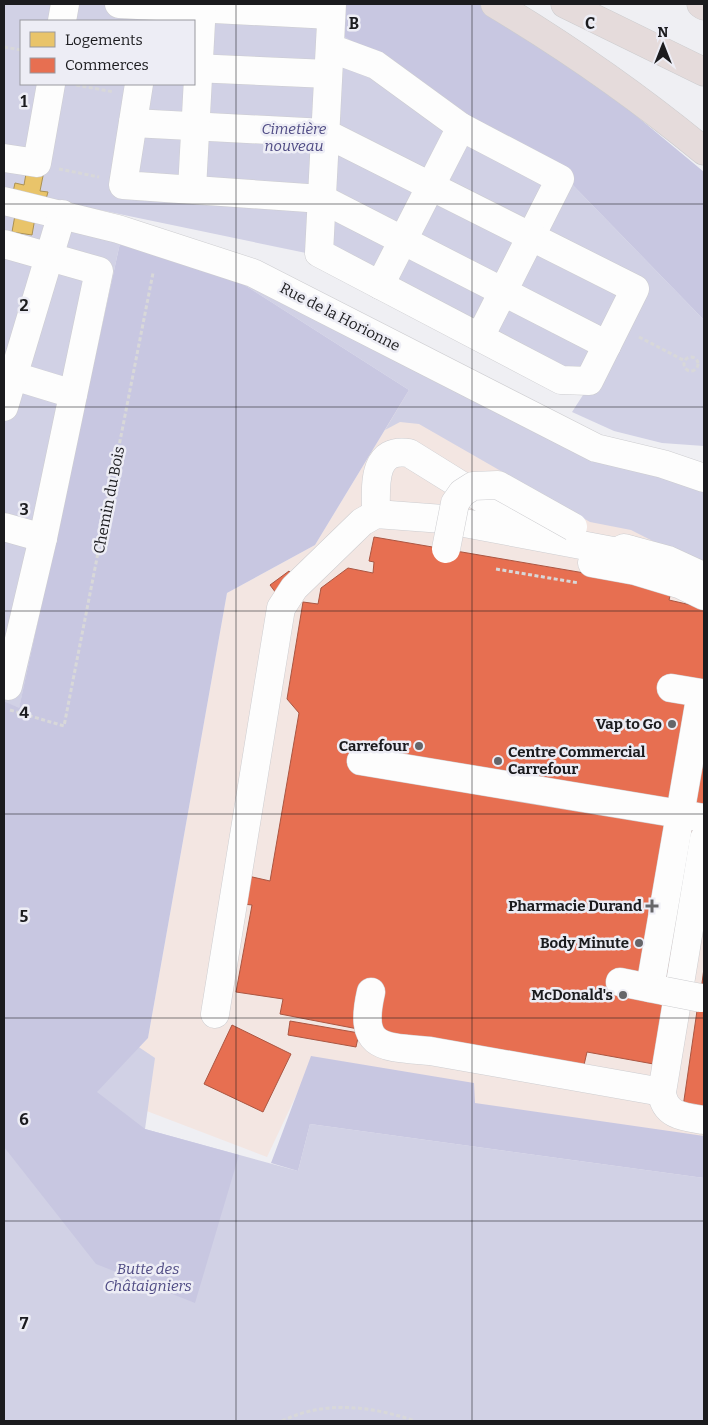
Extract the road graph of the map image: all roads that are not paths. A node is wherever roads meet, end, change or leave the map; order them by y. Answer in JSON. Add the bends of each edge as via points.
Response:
{"nodes":[{"id":1,"x":65,"y":4,"type":"edge"},
{"id":2,"x":119,"y":4,"type":"edge"},
{"id":3,"x":495,"y":4,"type":"edge"},
{"id":4,"x":565,"y":4,"type":"edge"},
{"id":5,"x":701,"y":4,"type":"edge"},
{"id":6,"x":202,"y":6,"type":"edge"},
{"id":7,"x":704,"y":6,"type":"edge"},
{"id":8,"x":332,"y":10,"type":"edge"},
{"id":9,"x":150,"y":13,"type":"edge"},
{"id":10,"x":62,"y":20,"type":"edge"},
{"id":11,"x":329,"y":61,"type":"junction"},
{"id":12,"x":196,"y":68,"type":"edge"},
{"id":13,"x":704,"y":72,"type":"edge"},
{"id":14,"x":51,"y":85,"type":"edge"},
{"id":15,"x":139,"y":85,"type":"edge"},
{"id":16,"x":133,"y":123,"type":"junction"},
{"id":17,"x":196,"y":126,"type":"junction"},
{"id":18,"x":461,"y":126,"type":"junction"},
{"id":19,"x":325,"y":133,"type":"junction"},
{"id":20,"x":704,"y":150,"type":"edge"},
{"id":21,"x":4,"y":158,"type":"edge"},
{"id":22,"x":430,"y":186,"type":"junction"},
{"id":23,"x":192,"y":189,"type":"junction"},
{"id":24,"x":322,"y":199,"type":"junction"},
{"id":25,"x":4,"y":201,"type":"edge"},
{"id":26,"x":62,"y":214,"type":"junction"},
{"id":27,"x":531,"y":237,"type":"junction"},
{"id":28,"x":403,"y":241,"type":"junction"},
{"id":29,"x":4,"y":244,"type":"edge"},
{"id":30,"x":49,"y":258,"type":"junction"},
{"id":31,"x":380,"y":285,"type":"junction"},
{"id":32,"x":503,"y":292,"type":"junction"},
{"id":33,"x":612,"y":335,"type":"junction"},
{"id":34,"x":480,"y":337,"type":"junction"},
{"id":35,"x":8,"y":375,"type":"edge"},
{"id":36,"x":72,"y":394,"type":"junction"},
{"id":37,"x":4,"y":407,"type":"edge"},
{"id":38,"x":663,"y":464,"type":"junction"},
{"id":39,"x":704,"y":464,"type":"edge"},
{"id":40,"x":704,"y":478,"type":"edge"},
{"id":41,"x":386,"y":515,"type":"junction"},
{"id":42,"x":4,"y":527,"type":"edge"},
{"id":43,"x":542,"y":536,"type":"junction"},
{"id":44,"x":43,"y":538,"type":"junction"},
{"id":45,"x":446,"y":549,"type":"dead end"},
{"id":46,"x":630,"y":550,"type":"junction"},
{"id":47,"x":704,"y":576,"type":"edge"},
{"id":48,"x":704,"y":596,"type":"edge"},
{"id":49,"x":4,"y":684,"type":"edge"},
{"id":50,"x":671,"y":688,"type":"dead end"},
{"id":51,"x":361,"y":761,"type":"dead end"},
{"id":52,"x":697,"y":822,"type":"edge"},
{"id":53,"x":620,"y":982,"type":"dead end"},
{"id":54,"x":658,"y":989,"type":"junction"},
{"id":55,"x":370,"y":997,"type":"dead end"},
{"id":56,"x":702,"y":998,"type":"edge"},
{"id":57,"x":214,"y":1014,"type":"dead end"},
{"id":58,"x":662,"y":1092,"type":"junction"},
{"id":59,"x":704,"y":1120,"type":"edge"}],
"edges":[{"from":1,"to":10,"type":"street"},
{"from":2,"to":9,"type":"street"},
{"from":3,"to":20,"type":"highway","via":[[592,64]]},
{"from":4,"to":13,"type":"highway"},
{"from":5,"to":7,"type":"highway"},
{"from":6,"to":8,"type":"street"},
{"from":6,"to":9,"type":"street"},
{"from":6,"to":12,"type":"street"},
{"from":8,"to":11,"type":"street"},
{"from":11,"to":12,"type":"street"},
{"from":11,"to":18,"type":"street","via":[[376,65]]},
{"from":11,"to":19,"type":"street"},
{"from":12,"to":17,"type":"street"},
{"from":14,"to":21,"type":"street","via":[[37,163]]},
{"from":15,"to":16,"type":"street"},
{"from":16,"to":17,"type":"street"},
{"from":16,"to":23,"type":"street","via":[[123,185]]},
{"from":17,"to":19,"type":"street"},
{"from":17,"to":23,"type":"street"},
{"from":18,"to":22,"type":"street"},
{"from":18,"to":27,"type":"street","via":[[560,178]]},
{"from":19,"to":22,"type":"street"},
{"from":19,"to":24,"type":"street"},
{"from":22,"to":27,"type":"street"},
{"from":22,"to":28,"type":"street"},
{"from":23,"to":24,"type":"street"},
{"from":24,"to":28,"type":"street"},
{"from":24,"to":31,"type":"street","via":[[319,253]]},
{"from":25,"to":26,"type":"street","name":"Rue de la Horionne"},
{"from":26,"to":30,"type":"street"},
{"from":26,"to":38,"type":"street","name":"Rue de la Horionne","via":[[253,274],[596,448]]},
{"from":27,"to":32,"type":"street"},
{"from":27,"to":33,"type":"street","via":[[635,289]]},
{"from":28,"to":31,"type":"street"},
{"from":28,"to":32,"type":"street"},
{"from":29,"to":30,"type":"street"},
{"from":30,"to":35,"type":"street"},
{"from":30,"to":36,"type":"street","via":[[99,271]]},
{"from":31,"to":34,"type":"street"},
{"from":32,"to":33,"type":"street"},
{"from":32,"to":34,"type":"street"},
{"from":33,"to":34,"type":"street","via":[[589,382],[562,380]]},
{"from":35,"to":36,"type":"street"},
{"from":35,"to":37,"type":"street"},
{"from":36,"to":44,"type":"street"},
{"from":38,"to":39,"type":"street","name":"Rue de la Horionne"},
{"from":38,"to":40,"type":"street","name":"Rue de la Horionne"},
{"from":41,"to":43,"type":"street","via":[[443,519]]},
{"from":41,"to":43,"type":"street","via":[[376,488],[380,465],[388,455],[398,451],[409,453]]},
{"from":41,"to":48,"type":"street","via":[[438,534],[628,569],[679,584]]},
{"from":41,"to":57,"type":"street","via":[[362,522],[294,588],[281,608]]},
{"from":42,"to":44,"type":"street"},
{"from":43,"to":46,"type":"street","via":[[612,551]]},
{"from":44,"to":49,"type":"street","via":[[8,686]]},
{"from":45,"to":46,"type":"street","bridge":true,"via":[[455,503],[462,493],[473,486],[498,486],[573,527]]},
{"from":46,"to":47,"type":"street","via":[[668,560]]},
{"from":50,"to":52,"type":"street","via":[[701,694]]},
{"from":51,"to":52,"type":"street"},
{"from":52,"to":54,"type":"street"},
{"from":52,"to":58,"type":"street"},
{"from":53,"to":54,"type":"street"},
{"from":54,"to":56,"type":"street","bridge":true},
{"from":55,"to":58,"type":"street","via":[[367,1030],[376,1040],[396,1048],[430,1051]]},
{"from":58,"to":59,"type":"street","via":[[664,1103],[672,1113]]}]}
